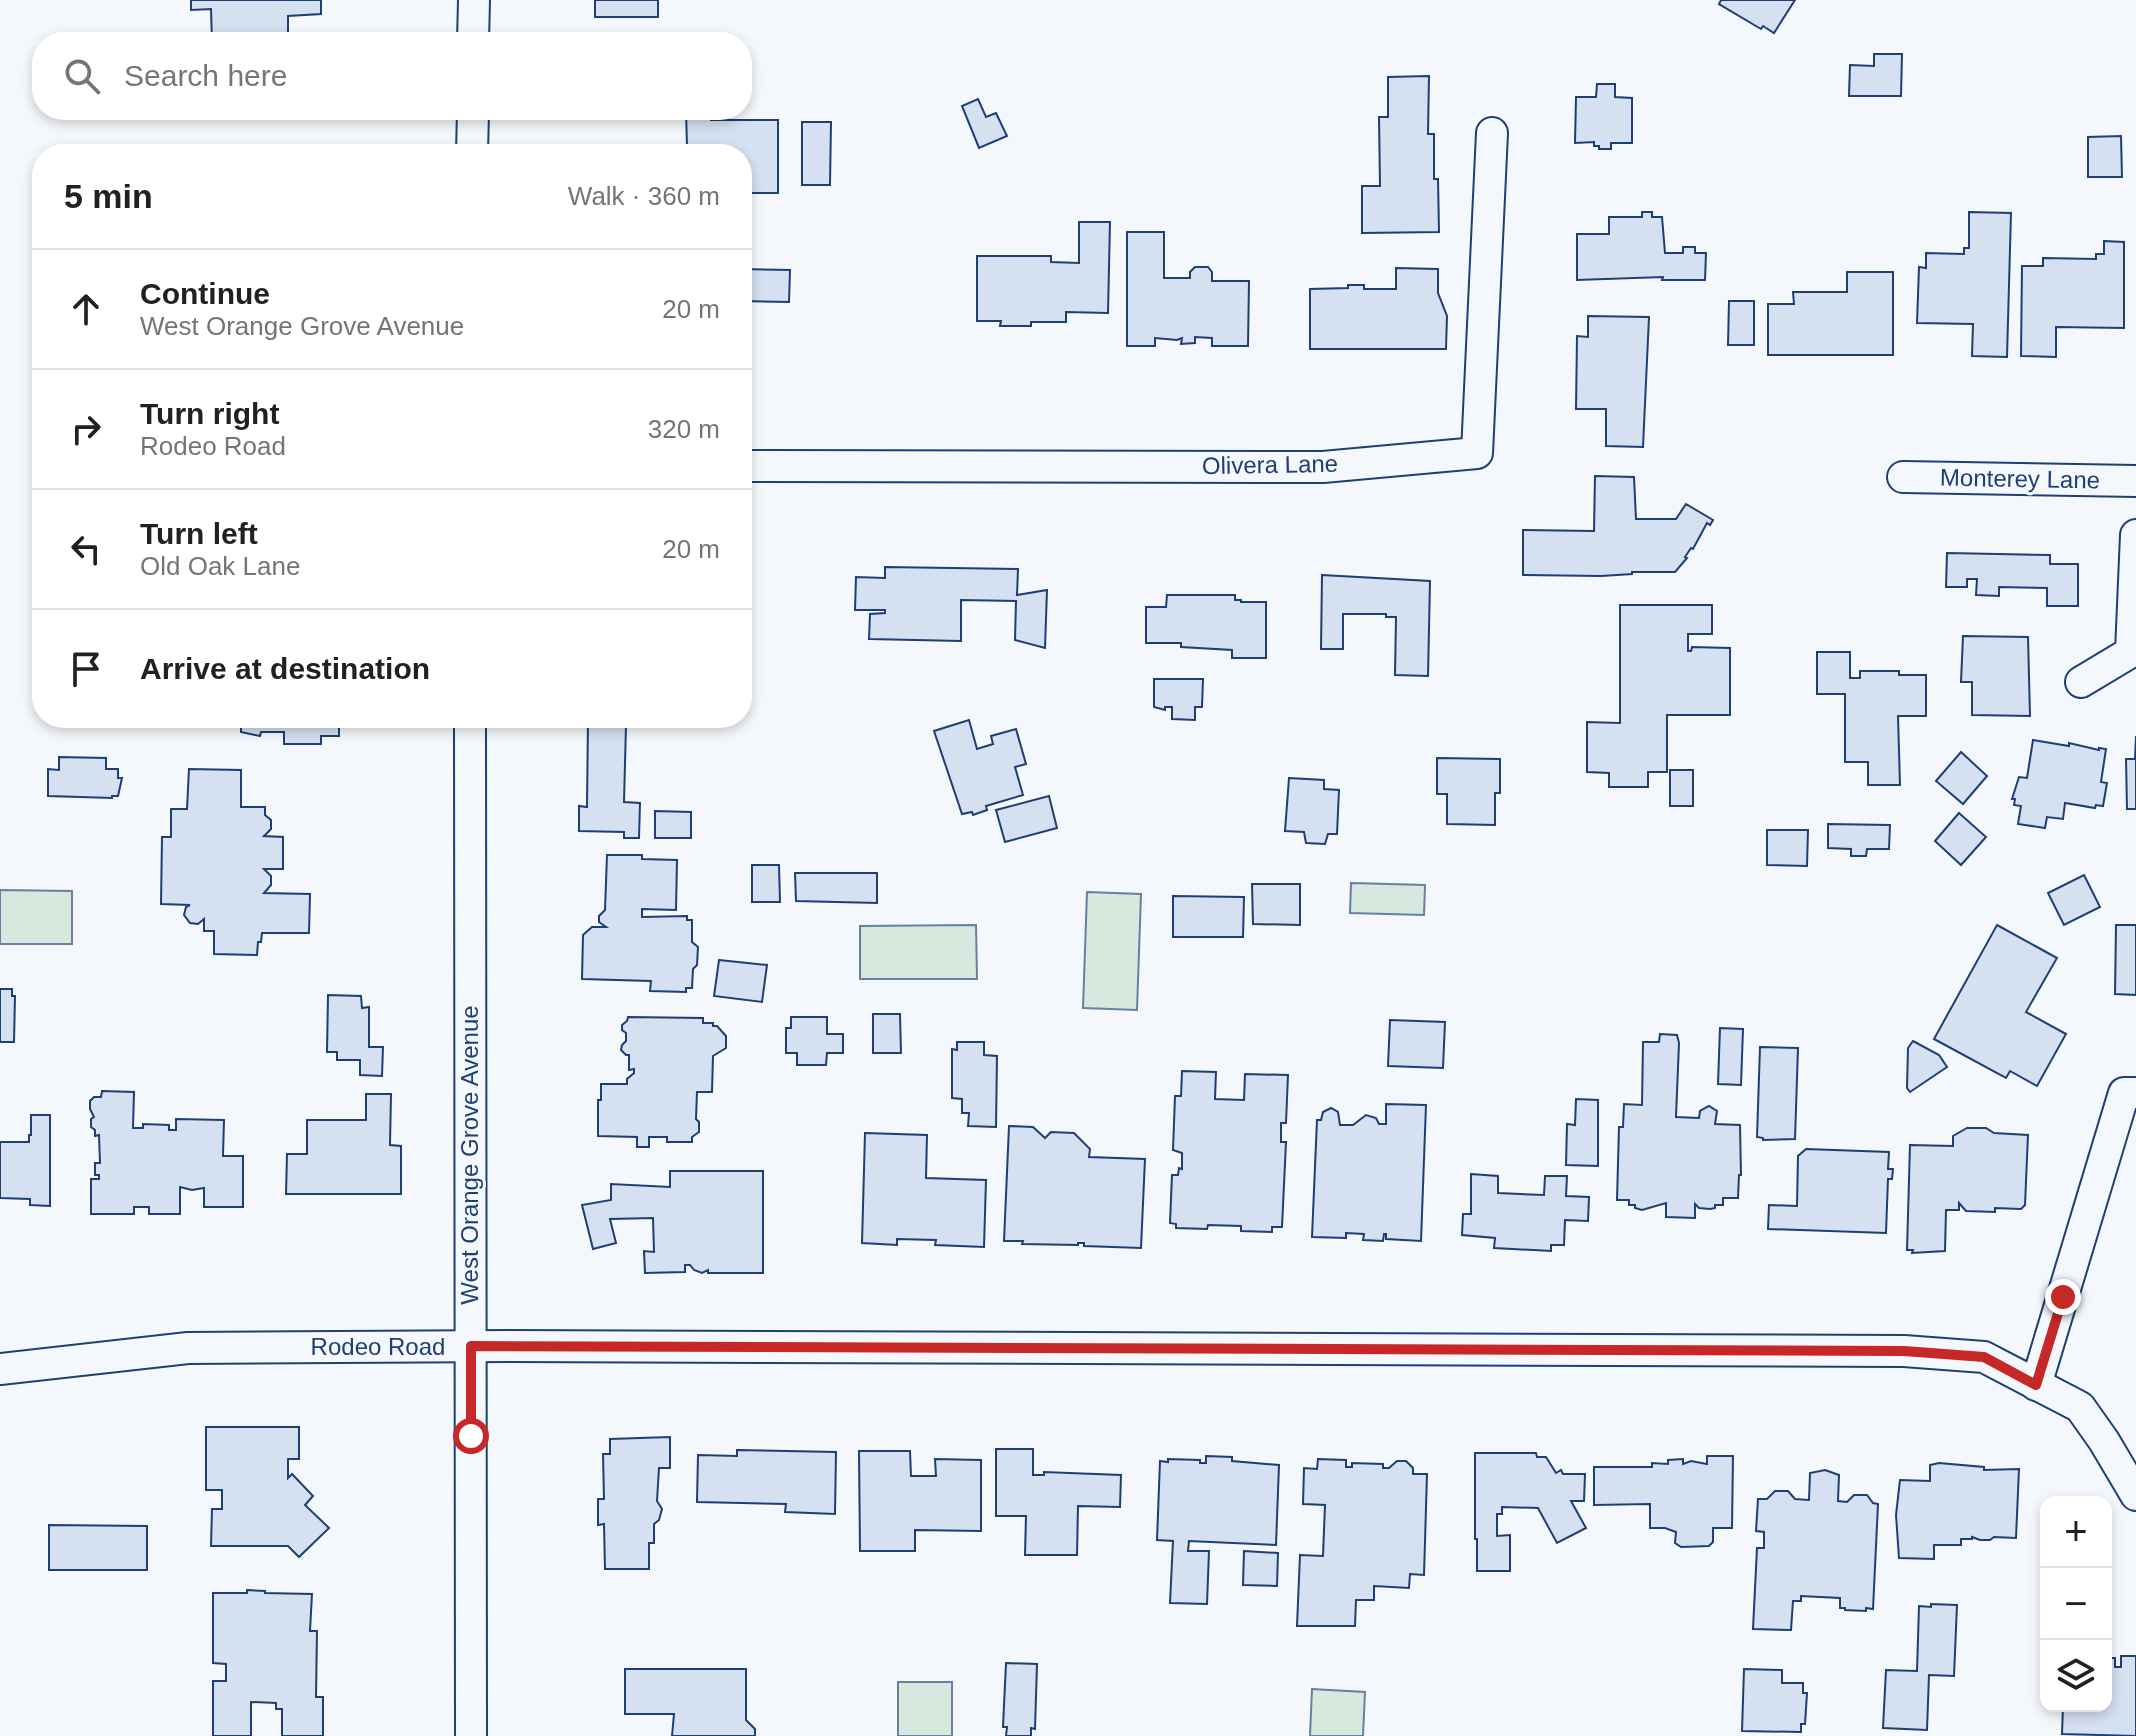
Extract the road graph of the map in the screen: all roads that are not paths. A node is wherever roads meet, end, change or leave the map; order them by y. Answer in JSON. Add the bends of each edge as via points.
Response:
{"nodes":[{"id":1,"x":474,"y":0,"type":"edge"},
{"id":2,"x":473,"y":32,"type":"edge"},
{"id":3,"x":473,"y":120,"type":"edge"},
{"id":4,"x":1492,"y":133,"type":"dead end"},
{"id":5,"x":472,"y":144,"type":"edge"},
{"id":6,"x":752,"y":466,"type":"edge"},
{"id":7,"x":1903,"y":477,"type":"dead end"},
{"id":8,"x":2136,"y":481,"type":"edge"},
{"id":9,"x":2136,"y":535,"type":"edge"},
{"id":10,"x":2081,"y":682,"type":"dead end"},
{"id":11,"x":470,"y":728,"type":"edge"},
{"id":12,"x":2136,"y":1093,"type":"edge"},
{"id":13,"x":471,"y":1346,"type":"junction"},
{"id":14,"x":0,"y":1369,"type":"edge"},
{"id":15,"x":2036,"y":1385,"type":"junction"},
{"id":16,"x":2136,"y":1495,"type":"edge"},
{"id":17,"x":471,"y":1736,"type":"edge"}],
"edges":[{"from":1,"to":2,"type":"street"},
{"from":3,"to":5,"type":"street"},
{"from":4,"to":6,"type":"street","name":"Olivera Lane","via":[[1477,453],[1323,467]]},
{"from":7,"to":8,"type":"street","name":"Monterey Lane"},
{"from":9,"to":10,"type":"street","via":[[2131,652]]},
{"from":11,"to":13,"type":"street","name":"West Orange Grove Avenue"},
{"from":12,"to":15,"type":"street","via":[[2124,1093]]},
{"from":13,"to":14,"type":"street","name":"Rodeo Road","via":[[188,1348]]},
{"from":13,"to":15,"type":"street","name":"Rodeo Road","via":[[1904,1351],[1984,1357]]},
{"from":13,"to":17,"type":"street","name":"West Orange Grove Avenue"},
{"from":15,"to":16,"type":"street","name":"Rodeo Road","via":[[2080,1407]]}]}
